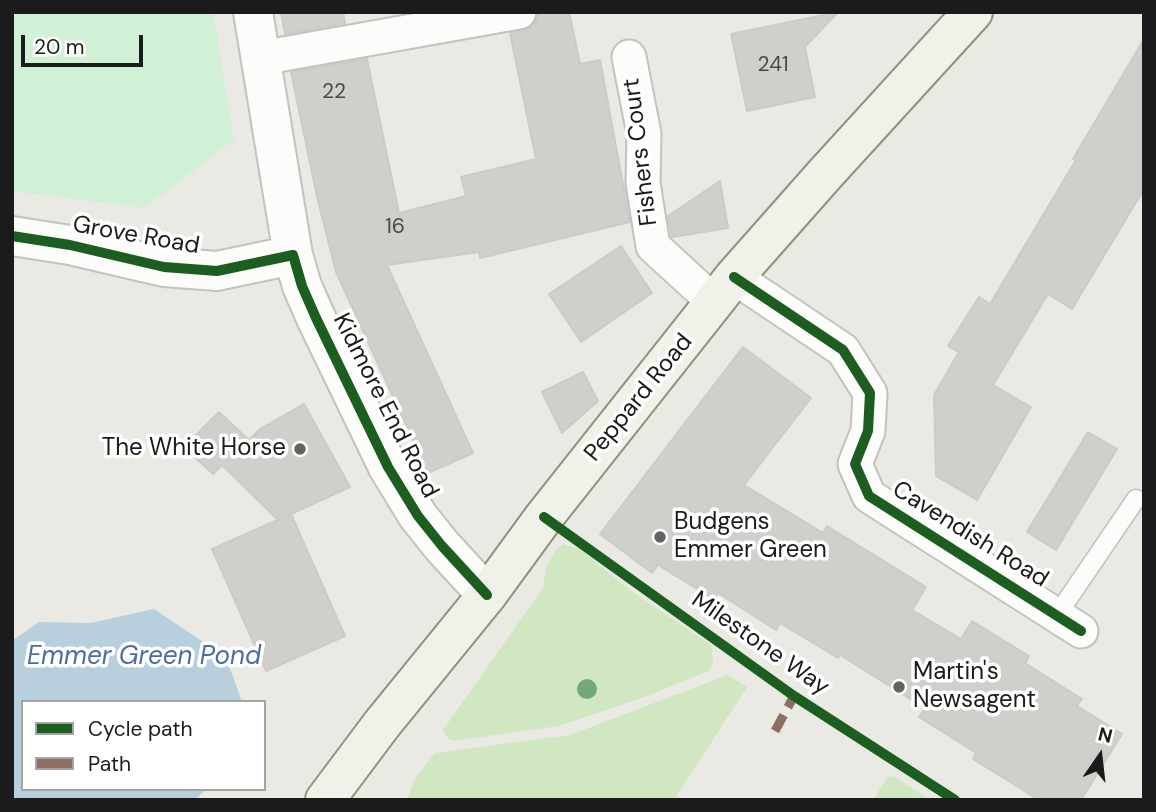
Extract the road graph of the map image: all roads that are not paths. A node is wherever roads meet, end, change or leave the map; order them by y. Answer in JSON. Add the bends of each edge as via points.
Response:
{"nodes":[{"id":1,"x":253,"y":12,"type":"edge"},
{"id":2,"x":519,"y":12,"type":"edge"},
{"id":3,"x":973,"y":12,"type":"edge"},
{"id":4,"x":629,"y":57,"type":"dead end"},
{"id":5,"x":261,"y":58,"type":"junction"},
{"id":6,"x":12,"y":236,"type":"edge"},
{"id":7,"x":293,"y":255,"type":"junction"},
{"id":8,"x":725,"y":290,"type":"junction"},
{"id":9,"x":1136,"y":499,"type":"dead end"},
{"id":10,"x":487,"y":595,"type":"junction"},
{"id":11,"x":1069,"y":623,"type":"joint"},
{"id":12,"x":325,"y":800,"type":"edge"}],
"edges":[{"from":1,"to":5,"type":"street","name":"Kidmore End Road"},
{"from":2,"to":5,"type":"street"},
{"from":3,"to":8,"type":"main road","name":"Peppard Road"},
{"from":4,"to":8,"type":"street","name":"Fishers Court","via":[[644,134],[643,183],[653,246]]},
{"from":5,"to":7,"type":"street","name":"Kidmore End Road"},
{"from":6,"to":7,"type":"street","name":"Grove Road","via":[[164,267],[218,271]]},
{"from":7,"to":10,"type":"street","name":"Kidmore End Road","via":[[316,318],[388,467],[418,516]]},
{"from":8,"to":10,"type":"main road","name":"Peppard Road"},
{"from":8,"to":11,"type":"street","name":"Cavendish Road","via":[[843,350],[870,393],[868,431],[855,464],[869,496]]},
{"from":9,"to":11,"type":"lane"},
{"from":10,"to":12,"type":"main road","name":"Peppard Road"}]}
